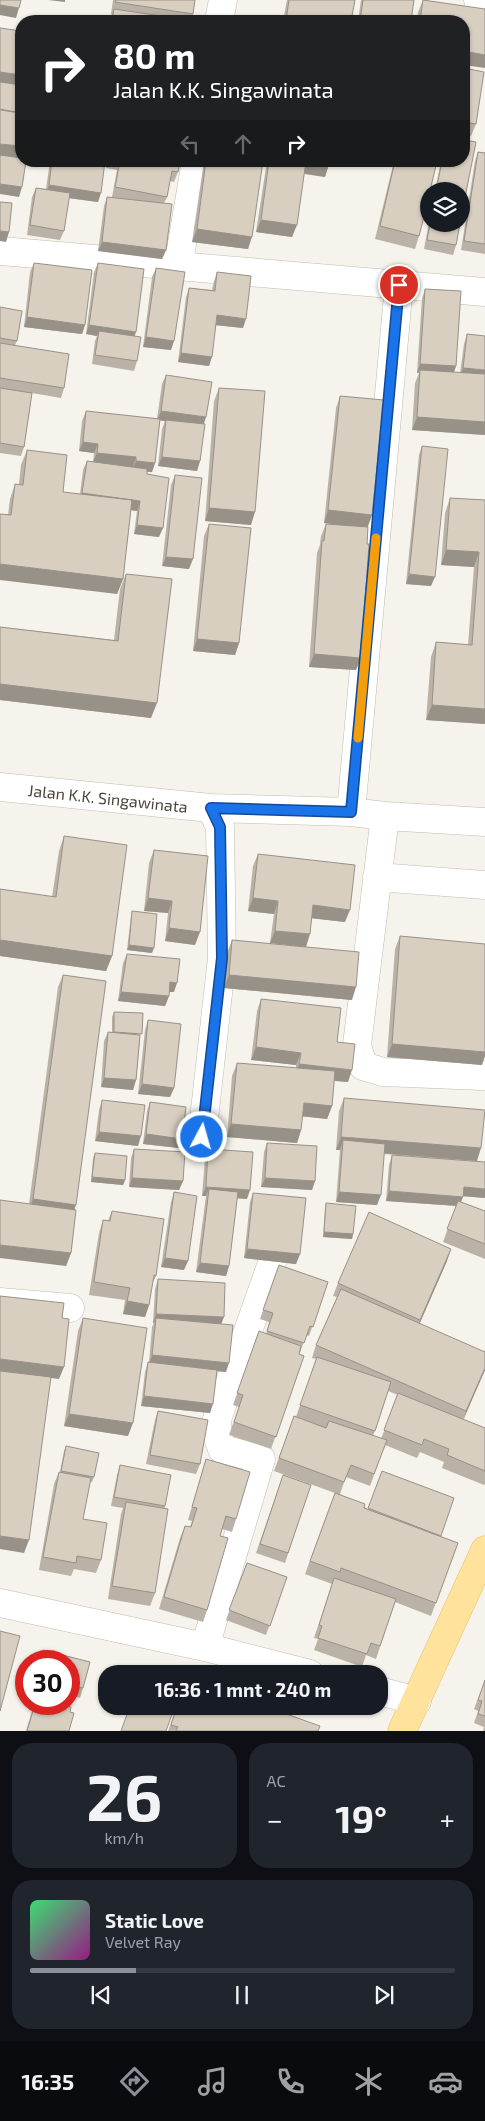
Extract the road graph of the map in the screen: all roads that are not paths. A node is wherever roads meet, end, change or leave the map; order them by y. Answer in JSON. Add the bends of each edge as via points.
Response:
{"nodes":[{"id":1,"x":223,"y":0,"type":"edge"},
{"id":2,"x":478,"y":0,"type":"edge"},
{"id":3,"x":485,"y":1,"type":"edge"},
{"id":4,"x":220,"y":15,"type":"edge"},
{"id":5,"x":195,"y":167,"type":"edge"},
{"id":6,"x":0,"y":251,"type":"edge"},
{"id":7,"x":178,"y":267,"type":"junction"},
{"id":8,"x":399,"y":285,"type":"junction"},
{"id":9,"x":485,"y":292,"type":"edge"},
{"id":10,"x":0,"y":787,"type":"edge"},
{"id":11,"x":211,"y":808,"type":"junction"},
{"id":12,"x":351,"y":812,"type":"junction"},
{"id":13,"x":385,"y":816,"type":"junction"},
{"id":14,"x":485,"y":822,"type":"edge"},
{"id":15,"x":377,"y":877,"type":"junction"},
{"id":16,"x":485,"y":885,"type":"edge"},
{"id":17,"x":485,"y":1075,"type":"edge"},
{"id":18,"x":202,"y":1137,"type":"dead end"},
{"id":19,"x":272,"y":1263,"type":"edge"},
{"id":20,"x":0,"y":1302,"type":"edge"},
{"id":21,"x":70,"y":1308,"type":"dead end"},
{"id":22,"x":485,"y":1550,"type":"edge"},
{"id":23,"x":0,"y":1603,"type":"edge"},
{"id":24,"x":205,"y":1647,"type":"junction"},
{"id":25,"x":275,"y":1665,"type":"edge"},
{"id":26,"x":388,"y":1693,"type":"edge"},
{"id":27,"x":417,"y":1701,"type":"junction"},
{"id":28,"x":402,"y":1731,"type":"edge"}],
"edges":[{"from":1,"to":4,"type":"street"},
{"from":2,"to":3,"type":"street"},
{"from":5,"to":7,"type":"street"},
{"from":6,"to":7,"type":"street"},
{"from":7,"to":8,"type":"street"},
{"from":8,"to":9,"type":"street"},
{"from":8,"to":12,"type":"street"},
{"from":10,"to":11,"type":"street","name":"Jalan K.K. Singawinata"},
{"from":11,"to":12,"type":"street","name":"Jalan K.K. Singawinata"},
{"from":11,"to":18,"type":"street","via":[[220,827],[222,958]]},
{"from":12,"to":13,"type":"street","name":"Jalan K.K. Singawinata"},
{"from":13,"to":14,"type":"street","name":"Jalan K.K. Singawinata"},
{"from":13,"to":15,"type":"street"},
{"from":15,"to":16,"type":"street"},
{"from":15,"to":17,"type":"street","via":[[357,1045],[363,1066],[382,1072]]},
{"from":19,"to":24,"type":"street","via":[[218,1419],[217,1434],[222,1449],[261,1458]]},
{"from":20,"to":21,"type":"street"},
{"from":22,"to":27,"type":"main road"},
{"from":23,"to":24,"type":"street"},
{"from":24,"to":25,"type":"street"},
{"from":26,"to":27,"type":"street"},
{"from":27,"to":28,"type":"main road"}]}
